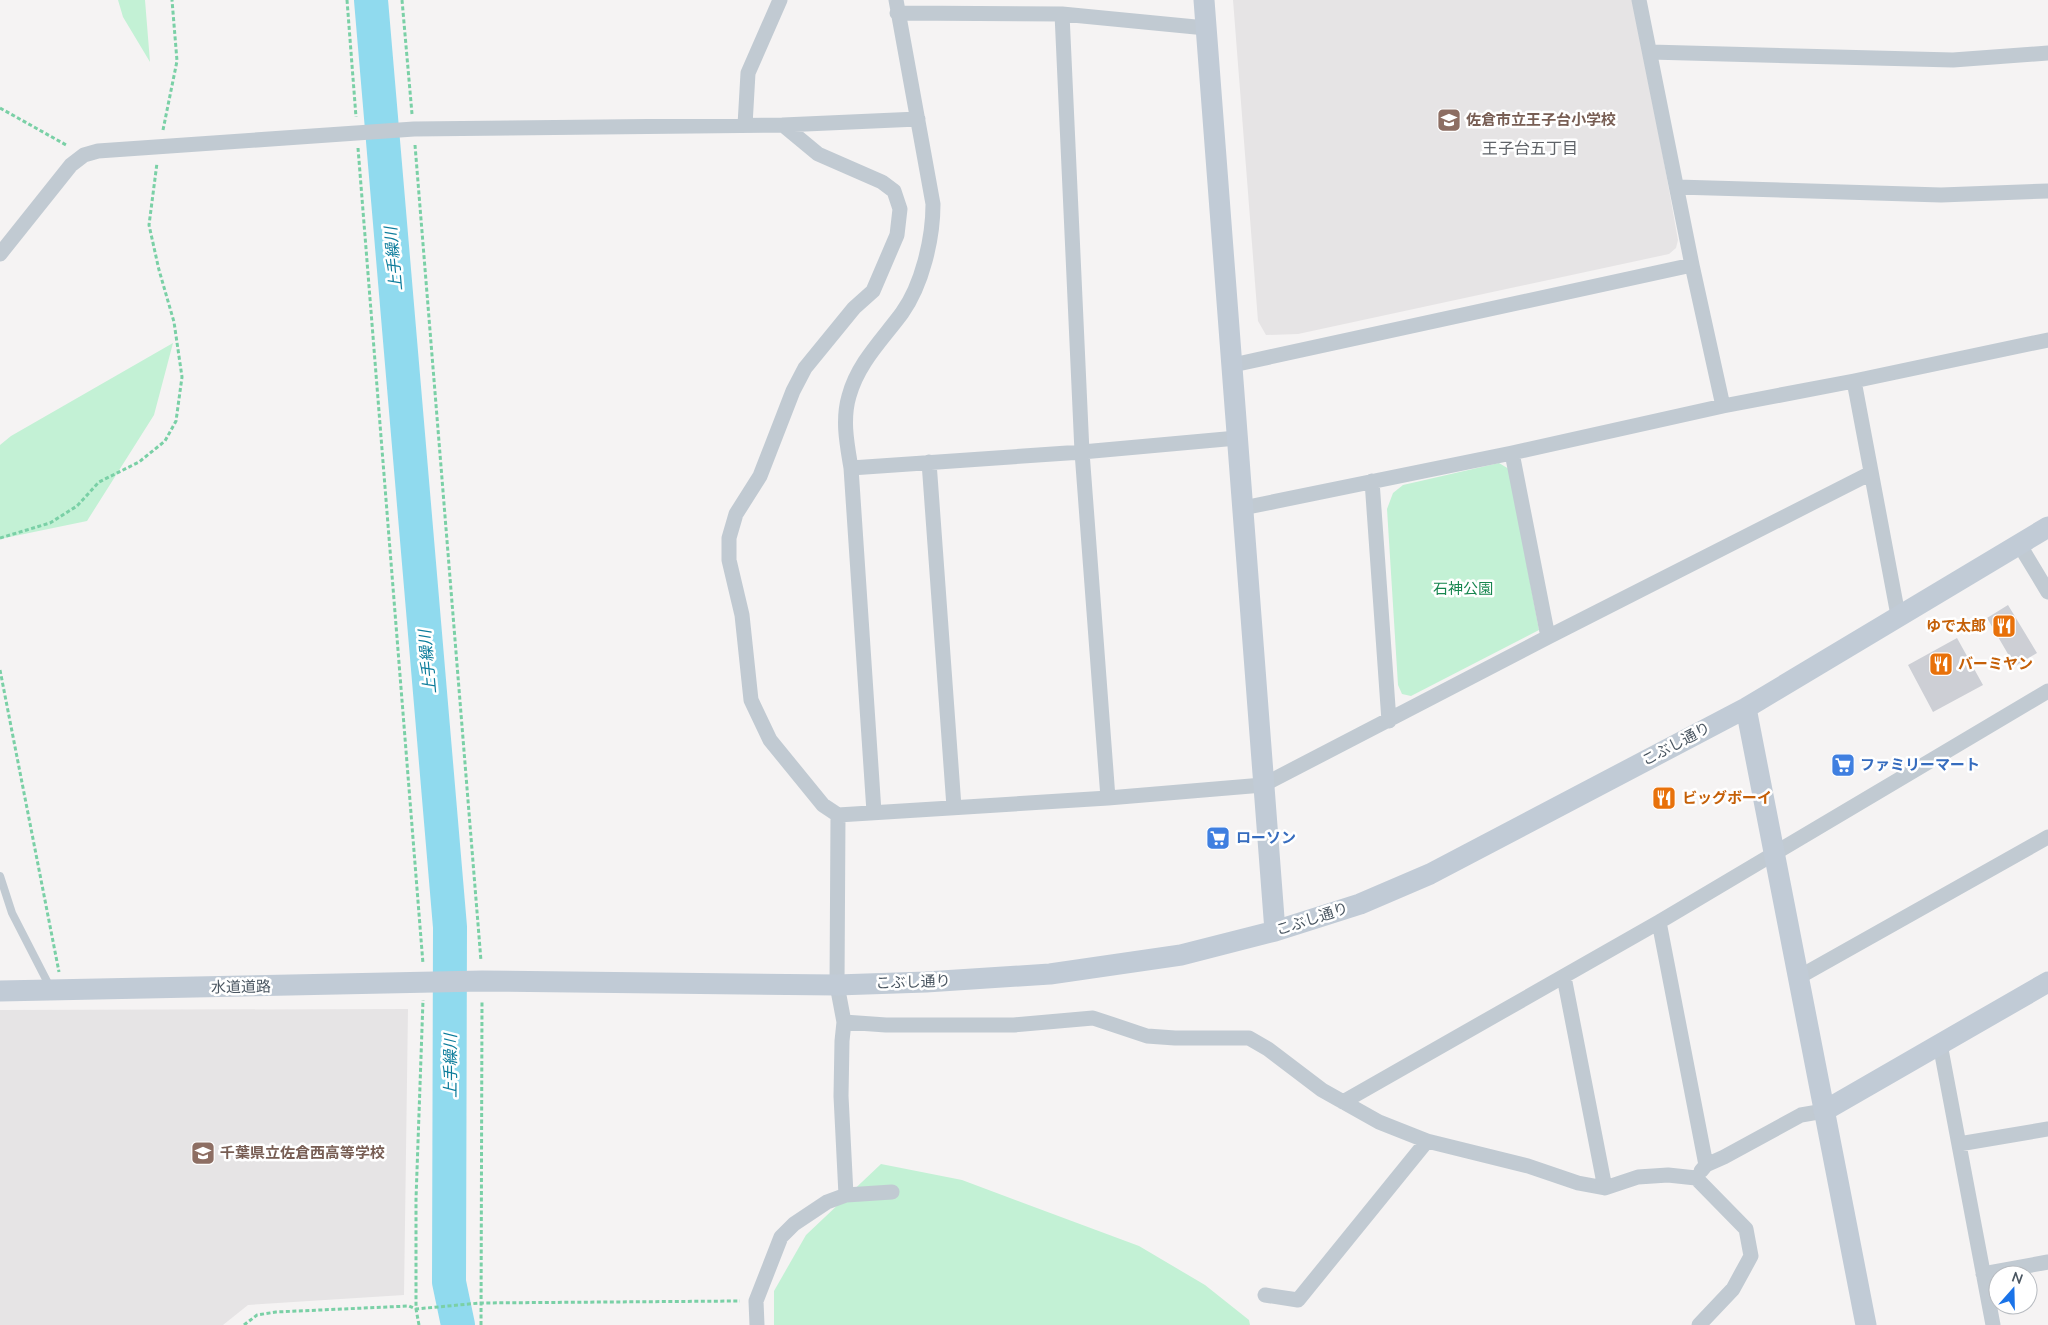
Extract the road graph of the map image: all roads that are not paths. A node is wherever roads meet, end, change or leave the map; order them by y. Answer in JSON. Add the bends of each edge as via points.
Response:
{"nodes":[{"id":1,"x":780,"y":0,"type":"edge"},
{"id":2,"x":1204,"y":0,"type":"edge"},
{"id":3,"x":1639,"y":0,"type":"edge"},
{"id":4,"x":896,"y":7,"type":"edge"},
{"id":5,"x":1062,"y":14,"type":"junction"},
{"id":6,"x":1206,"y":28,"type":"junction"},
{"id":7,"x":1650,"y":52,"type":"junction"},
{"id":8,"x":2048,"y":53,"type":"edge"},
{"id":9,"x":918,"y":119,"type":"junction"},
{"id":10,"x":745,"y":125,"type":"junction"},
{"id":11,"x":783,"y":125,"type":"junction"},
{"id":12,"x":1677,"y":187,"type":"junction"},
{"id":13,"x":2048,"y":191,"type":"edge"},
{"id":14,"x":0,"y":254,"type":"edge"},
{"id":15,"x":1692,"y":265,"type":"junction"},
{"id":16,"x":2048,"y":340,"type":"edge"},
{"id":17,"x":1233,"y":365,"type":"junction"},
{"id":18,"x":1854,"y":381,"type":"junction"},
{"id":19,"x":1722,"y":406,"type":"junction"},
{"id":20,"x":1237,"y":438,"type":"junction"},
{"id":21,"x":1082,"y":452,"type":"junction"},
{"id":22,"x":1512,"y":452,"type":"junction"},
{"id":23,"x":929,"y":462,"type":"junction"},
{"id":24,"x":850,"y":468,"type":"junction"},
{"id":25,"x":1871,"y":473,"type":"junction"},
{"id":26,"x":1372,"y":481,"type":"junction"},
{"id":27,"x":1243,"y":508,"type":"junction"},
{"id":28,"x":2048,"y":527,"type":"edge"},
{"id":29,"x":2019,"y":544,"type":"junction"},
{"id":30,"x":2048,"y":592,"type":"edge"},
{"id":31,"x":1898,"y":615,"type":"junction"},
{"id":32,"x":1548,"y":637,"type":"junction"},
{"id":33,"x":2048,"y":691,"type":"edge"},
{"id":34,"x":1746,"y":708,"type":"junction"},
{"id":35,"x":1389,"y":721,"type":"junction"},
{"id":36,"x":1263,"y":785,"type":"junction"},
{"id":37,"x":1108,"y":798,"type":"junction"},
{"id":38,"x":954,"y":807,"type":"junction"},
{"id":39,"x":874,"y":812,"type":"junction"},
{"id":40,"x":838,"y":816,"type":"junction"},
{"id":41,"x":2048,"y":837,"type":"edge"},
{"id":42,"x":1774,"y":854,"type":"junction"},
{"id":43,"x":0,"y":876,"type":"edge"},
{"id":44,"x":1659,"y":922,"type":"junction"},
{"id":45,"x":1275,"y":931,"type":"junction"},
{"id":46,"x":1564,"y":977,"type":"junction"},
{"id":47,"x":1798,"y":977,"type":"junction"},
{"id":48,"x":482,"y":981,"type":"joint"},
{"id":49,"x":2048,"y":982,"type":"edge"},
{"id":50,"x":837,"y":984,"type":"junction"},
{"id":51,"x":57,"y":990,"type":"junction"},
{"id":52,"x":0,"y":991,"type":"edge"},
{"id":53,"x":844,"y":1022,"type":"junction"},
{"id":54,"x":1940,"y":1044,"type":"junction"},
{"id":55,"x":1343,"y":1102,"type":"junction"},
{"id":56,"x":1824,"y":1111,"type":"junction"},
{"id":57,"x":2048,"y":1128,"type":"edge"},
{"id":58,"x":1427,"y":1141,"type":"junction"},
{"id":59,"x":1958,"y":1144,"type":"junction"},
{"id":60,"x":1706,"y":1164,"type":"junction"},
{"id":61,"x":1696,"y":1178,"type":"junction"},
{"id":62,"x":1606,"y":1188,"type":"junction"},
{"id":63,"x":892,"y":1192,"type":"dead end"},
{"id":64,"x":846,"y":1195,"type":"junction"},
{"id":65,"x":2048,"y":1262,"type":"edge"},
{"id":66,"x":1983,"y":1274,"type":"junction"},
{"id":67,"x":1266,"y":1295,"type":"dead end"},
{"id":68,"x":758,"y":1325,"type":"edge"},
{"id":69,"x":1699,"y":1325,"type":"edge"},
{"id":70,"x":1866,"y":1325,"type":"edge"},
{"id":71,"x":1993,"y":1325,"type":"edge"}],
"edges":[{"from":1,"to":10,"type":"street","via":[[748,73]]},
{"from":2,"to":6,"type":"street"},
{"from":3,"to":7,"type":"street"},
{"from":4,"to":5,"type":"street"},
{"from":4,"to":9,"type":"street"},
{"from":5,"to":6,"type":"street"},
{"from":5,"to":21,"type":"street"},
{"from":6,"to":17,"type":"street"},
{"from":7,"to":8,"type":"street","via":[[1953,60]]},
{"from":7,"to":12,"type":"street"},
{"from":9,"to":11,"type":"street"},
{"from":9,"to":24,"type":"street","via":[[933,204],[933,228],[920,275],[903,311],[855,377],[848,398],[845,427]]},
{"from":10,"to":11,"type":"street"},
{"from":10,"to":14,"type":"street","via":[[414,129],[98,151],[84,155],[72,165]]},
{"from":11,"to":40,"type":"street","via":[[818,154],[882,182],[894,191],[900,208],[897,235],[873,291],[854,308],[805,368],[760,476],[736,514],[729,538],[729,560],[742,615],[751,700],[770,740],[823,806]]},
{"from":12,"to":13,"type":"street","via":[[1941,195]]},
{"from":12,"to":15,"type":"street"},
{"from":15,"to":17,"type":"street"},
{"from":15,"to":19,"type":"street"},
{"from":16,"to":18,"type":"street"},
{"from":17,"to":20,"type":"street"},
{"from":18,"to":19,"type":"street"},
{"from":18,"to":25,"type":"street"},
{"from":19,"to":22,"type":"street"},
{"from":20,"to":21,"type":"street"},
{"from":20,"to":27,"type":"street"},
{"from":21,"to":23,"type":"street"},
{"from":21,"to":37,"type":"street"},
{"from":22,"to":26,"type":"street"},
{"from":22,"to":32,"type":"street"},
{"from":23,"to":24,"type":"street"},
{"from":23,"to":38,"type":"street"},
{"from":24,"to":39,"type":"street"},
{"from":25,"to":31,"type":"street"},
{"from":25,"to":32,"type":"street"},
{"from":26,"to":27,"type":"street"},
{"from":26,"to":35,"type":"street"},
{"from":27,"to":36,"type":"street"},
{"from":28,"to":29,"type":"street","name":"こぶし通り"},
{"from":29,"to":30,"type":"street"},
{"from":29,"to":31,"type":"street","name":"こぶし通り"},
{"from":31,"to":34,"type":"street","name":"こぶし通り"},
{"from":32,"to":35,"type":"street"},
{"from":33,"to":42,"type":"street"},
{"from":34,"to":42,"type":"street"},
{"from":34,"to":45,"type":"street","name":"こぶし通り","via":[[1430,874],[1360,904]]},
{"from":35,"to":36,"type":"street"},
{"from":36,"to":37,"type":"street"},
{"from":36,"to":45,"type":"street"},
{"from":37,"to":38,"type":"street"},
{"from":38,"to":39,"type":"street"},
{"from":39,"to":40,"type":"street"},
{"from":40,"to":50,"type":"street"},
{"from":41,"to":47,"type":"street"},
{"from":42,"to":44,"type":"street"},
{"from":42,"to":47,"type":"street"},
{"from":43,"to":51,"type":"lane","via":[[12,913]]},
{"from":44,"to":46,"type":"street"},
{"from":44,"to":60,"type":"street"},
{"from":45,"to":50,"type":"street","name":"こぶし通り","via":[[1181,955],[1050,974]]},
{"from":46,"to":55,"type":"street"},
{"from":46,"to":62,"type":"street"},
{"from":47,"to":56,"type":"street"},
{"from":48,"to":50,"type":"street","name":"こぶし通り"},
{"from":48,"to":51,"type":"street","name":"水道道路"},
{"from":49,"to":54,"type":"street"},
{"from":50,"to":53,"type":"street"},
{"from":51,"to":52,"type":"street","name":"水道道路"},
{"from":53,"to":55,"type":"street","via":[[1014,1025],[1093,1018],[1147,1036],[1249,1038]]},
{"from":53,"to":64,"type":"street","via":[[841,1096]]},
{"from":54,"to":56,"type":"street"},
{"from":54,"to":59,"type":"street"},
{"from":55,"to":58,"type":"street","via":[[1379,1122]]},
{"from":56,"to":60,"type":"street","via":[[1801,1115]]},
{"from":56,"to":70,"type":"street"},
{"from":57,"to":59,"type":"street"},
{"from":58,"to":62,"type":"street"},
{"from":58,"to":67,"type":"street","via":[[1298,1300]]},
{"from":59,"to":66,"type":"street"},
{"from":60,"to":61,"type":"street"},
{"from":61,"to":62,"type":"street","via":[[1668,1175],[1638,1177]]},
{"from":61,"to":69,"type":"street","via":[[1746,1229],[1751,1256],[1733,1289]]},
{"from":63,"to":64,"type":"street"},
{"from":64,"to":68,"type":"street","via":[[826,1202],[794,1224],[781,1238],[756,1301]]},
{"from":65,"to":66,"type":"street"},
{"from":66,"to":71,"type":"street"}]}
